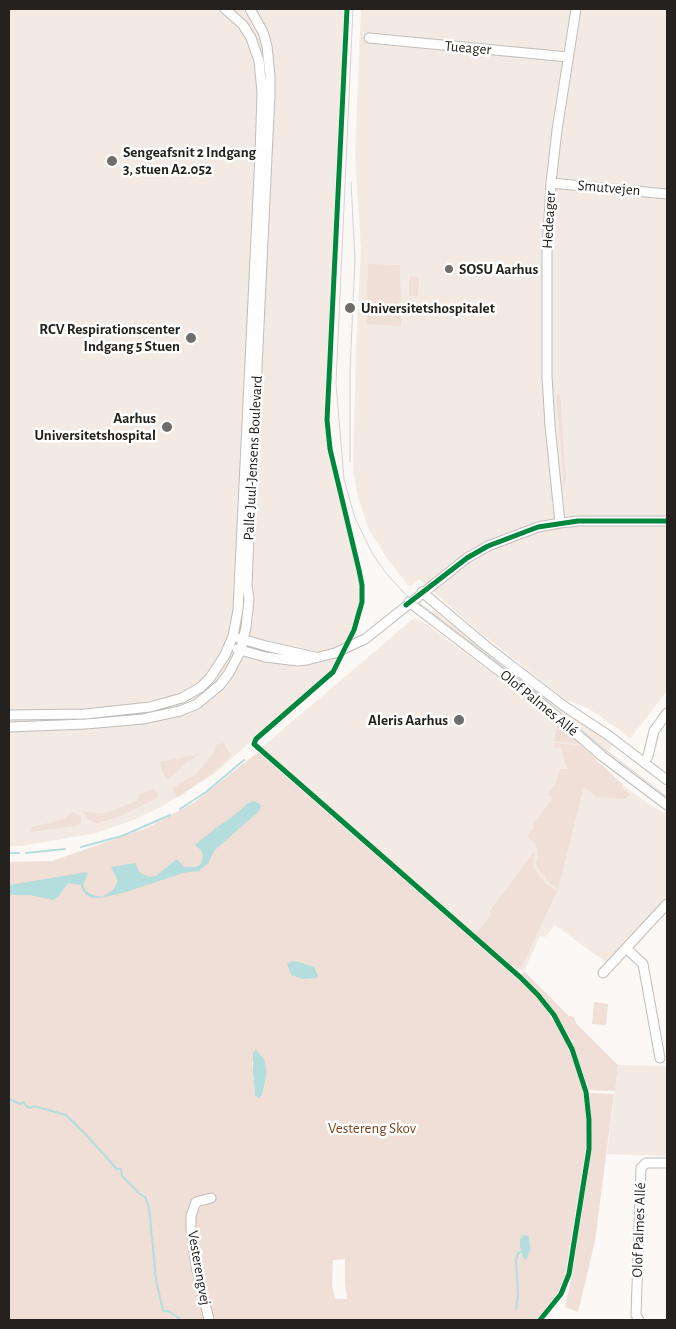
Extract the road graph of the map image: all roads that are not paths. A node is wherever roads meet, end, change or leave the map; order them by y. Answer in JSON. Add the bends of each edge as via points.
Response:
{"nodes":[{"id":1,"x":225,"y":9,"type":"edge"},
{"id":2,"x":250,"y":9,"type":"edge"},
{"id":3,"x":576,"y":9,"type":"edge"},
{"id":4,"x":369,"y":38,"type":"dead end"},
{"id":5,"x":568,"y":57,"type":"junction"},
{"id":6,"x":551,"y":184,"type":"junction"},
{"id":7,"x":667,"y":194,"type":"edge"},
{"id":8,"x":667,"y":521,"type":"edge"},
{"id":9,"x":560,"y":523,"type":"junction"},
{"id":10,"x":422,"y":592,"type":"junction"},
{"id":11,"x":409,"y":602,"type":"junction"},
{"id":12,"x":240,"y":642,"type":"junction"},
{"id":13,"x":318,"y":657,"type":"junction"},
{"id":14,"x":667,"y":714,"type":"edge"},
{"id":15,"x":9,"y":715,"type":"edge"},
{"id":16,"x":9,"y":727,"type":"edge"},
{"id":17,"x":644,"y":762,"type":"junction"},
{"id":18,"x":667,"y":780,"type":"edge"},
{"id":19,"x":667,"y":805,"type":"edge"},
{"id":20,"x":667,"y":904,"type":"edge"},
{"id":21,"x":626,"y":948,"type":"junction"},
{"id":22,"x":603,"y":973,"type":"dead end"},
{"id":23,"x":660,"y":1058,"type":"dead end"},
{"id":24,"x":667,"y":1163,"type":"edge"},
{"id":25,"x":211,"y":1198,"type":"dead end"},
{"id":26,"x":209,"y":1320,"type":"edge"},
{"id":27,"x":639,"y":1320,"type":"edge"}],
"edges":[{"from":1,"to":12,"type":"street","name":"Palle Juul-Jensens Boulevard","via":[[243,25],[251,38],[259,61],[262,92],[240,568],[244,605]]},
{"from":2,"to":12,"type":"street","name":"Palle Juul-Jensens Boulevard","via":[[263,32],[270,76],[247,585],[249,599]]},
{"from":3,"to":5,"type":"street","name":"Hedeager"},
{"from":4,"to":5,"type":"street","name":"Tueager"},
{"from":5,"to":6,"type":"street","name":"Hedeager"},
{"from":6,"to":7,"type":"street","name":"Smutvejen"},
{"from":6,"to":9,"type":"street","name":"Hedeager","via":[[546,341],[550,426]]},
{"from":8,"to":9,"type":"street"},
{"from":9,"to":10,"type":"street","via":[[538,527],[488,546]]},
{"from":10,"to":11,"type":"street"},
{"from":10,"to":17,"type":"street","name":"Olof Palmes Allé","via":[[501,658]]},
{"from":11,"to":13,"type":"street","via":[[365,638],[342,650]]},
{"from":11,"to":19,"type":"street","name":"Olof Palmes Allé"},
{"from":12,"to":13,"type":"street"},
{"from":12,"to":13,"type":"street","via":[[265,657],[298,661]]},
{"from":12,"to":15,"type":"street","via":[[229,647],[201,687],[163,704],[85,714]]},
{"from":12,"to":16,"type":"street","name":"Palle Juul-Jensens Boulevard","via":[[229,673],[220,685],[196,704],[180,711],[144,719]]},
{"from":14,"to":17,"type":"street","via":[[654,732]]},
{"from":17,"to":18,"type":"street","name":"Olof Palmes Allé"},
{"from":20,"to":21,"type":"street"},
{"from":21,"to":22,"type":"street"},
{"from":21,"to":23,"type":"street","via":[[643,964]]},
{"from":24,"to":27,"type":"street","name":"Olof Palmes Allé","via":[[646,1163],[641,1168],[636,1315]]},
{"from":25,"to":26,"type":"street","name":"Vesterengvej","via":[[196,1202],[191,1223],[196,1266]]}]}
